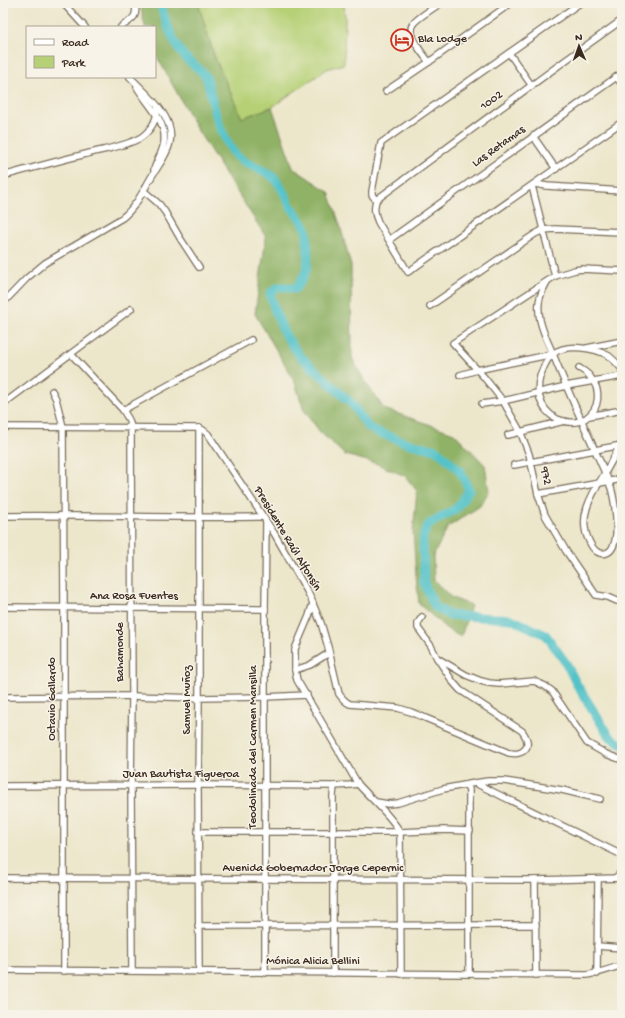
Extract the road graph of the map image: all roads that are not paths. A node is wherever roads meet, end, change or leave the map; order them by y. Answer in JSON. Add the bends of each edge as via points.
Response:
{"nodes":[{"id":1,"x":63,"y":3,"type":"edge"},
{"id":2,"x":136,"y":3,"type":"edge"},
{"id":3,"x":441,"y":3,"type":"edge"},
{"id":4,"x":511,"y":3,"type":"edge"},
{"id":5,"x":580,"y":3,"type":"edge"},
{"id":6,"x":622,"y":20,"type":"edge"},
{"id":7,"x":84,"y":26,"type":"edge"},
{"id":8,"x":122,"y":26,"type":"edge"},
{"id":9,"x":509,"y":53,"type":"junction"},
{"id":10,"x":429,"y":62,"type":"junction"},
{"id":11,"x":622,"y":73,"type":"edge"},
{"id":12,"x":616,"y":77,"type":"junction"},
{"id":13,"x":133,"y":79,"type":"edge"},
{"id":14,"x":622,"y":84,"type":"edge"},
{"id":15,"x":532,"y":86,"type":"junction"},
{"id":16,"x":386,"y":91,"type":"dead end"},
{"id":17,"x":158,"y":107,"type":"junction"},
{"id":18,"x":157,"y":114,"type":"junction"},
{"id":19,"x":622,"y":122,"type":"edge"},
{"id":20,"x":533,"y":136,"type":"junction"},
{"id":21,"x":556,"y":169,"type":"junction"},
{"id":22,"x":153,"y":174,"type":"junction"},
{"id":23,"x":3,"y":176,"type":"edge"},
{"id":24,"x":533,"y":185,"type":"junction"},
{"id":25,"x":144,"y":191,"type":"junction"},
{"id":26,"x":622,"y":191,"type":"edge"},
{"id":27,"x":376,"y":200,"type":"junction"},
{"id":28,"x":543,"y":230,"type":"junction"},
{"id":29,"x":622,"y":232,"type":"edge"},
{"id":30,"x":389,"y":240,"type":"junction"},
{"id":31,"x":199,"y":267,"type":"dead end"},
{"id":32,"x":622,"y":271,"type":"edge"},
{"id":33,"x":555,"y":276,"type":"junction"},
{"id":34,"x":547,"y":280,"type":"junction"},
{"id":35,"x":3,"y":303,"type":"edge"},
{"id":36,"x":430,"y":306,"type":"dead end"},
{"id":37,"x":131,"y":309,"type":"dead end"},
{"id":38,"x":251,"y":340,"type":"dead end"},
{"id":39,"x":622,"y":341,"type":"edge"},
{"id":40,"x":585,"y":348,"type":"junction"},
{"id":41,"x":71,"y":354,"type":"junction"},
{"id":42,"x":553,"y":354,"type":"junction"},
{"id":43,"x":580,"y":368,"type":"dead end"},
{"id":44,"x":622,"y":369,"type":"edge"},
{"id":45,"x":477,"y":370,"type":"junction"},
{"id":46,"x":460,"y":375,"type":"dead end"},
{"id":47,"x":622,"y":376,"type":"edge"},
{"id":48,"x":594,"y":381,"type":"junction"},
{"id":49,"x":566,"y":386,"type":"junction"},
{"id":50,"x":52,"y":390,"type":"dead end"},
{"id":51,"x":538,"y":392,"type":"junction"},
{"id":52,"x":503,"y":400,"type":"junction"},
{"id":53,"x":3,"y":404,"type":"edge"},
{"id":54,"x":482,"y":404,"type":"dead end"},
{"id":55,"x":123,"y":410,"type":"junction"},
{"id":56,"x":622,"y":410,"type":"edge"},
{"id":57,"x":589,"y":416,"type":"junction"},
{"id":58,"x":564,"y":421,"type":"junction"},
{"id":59,"x":582,"y":421,"type":"junction"},
{"id":60,"x":3,"y":427,"type":"edge"},
{"id":61,"x":63,"y":427,"type":"junction"},
{"id":62,"x":131,"y":427,"type":"junction"},
{"id":63,"x":199,"y":428,"type":"junction"},
{"id":64,"x":520,"y":431,"type":"junction"},
{"id":65,"x":508,"y":435,"type":"dead end"},
{"id":66,"x":621,"y":444,"type":"edge"},
{"id":67,"x":594,"y":450,"type":"junction"},
{"id":68,"x":531,"y":462,"type":"junction"},
{"id":69,"x":514,"y":465,"type":"dead end"},
{"id":70,"x":605,"y":473,"type":"junction"},
{"id":71,"x":622,"y":479,"type":"edge"},
{"id":72,"x":608,"y":481,"type":"junction"},
{"id":73,"x":598,"y":483,"type":"junction"},
{"id":74,"x":538,"y":494,"type":"junction"},
{"id":75,"x":3,"y":516,"type":"edge"},
{"id":76,"x":63,"y":516,"type":"junction"},
{"id":77,"x":131,"y":517,"type":"junction"},
{"id":78,"x":199,"y":518,"type":"junction"},
{"id":79,"x":264,"y":520,"type":"junction"},
{"id":80,"x":622,"y":601,"type":"edge"},
{"id":81,"x":313,"y":603,"type":"junction"},
{"id":82,"x":3,"y":607,"type":"edge"},
{"id":83,"x":64,"y":608,"type":"junction"},
{"id":84,"x":131,"y":608,"type":"junction"},
{"id":85,"x":199,"y":608,"type":"junction"},
{"id":86,"x":265,"y":608,"type":"junction"},
{"id":87,"x":422,"y":617,"type":"dead end"},
{"id":88,"x":329,"y":653,"type":"junction"},
{"id":89,"x":437,"y":658,"type":"junction"},
{"id":90,"x":295,"y":670,"type":"junction"},
{"id":91,"x":307,"y":695,"type":"junction"},
{"id":92,"x":64,"y":696,"type":"junction"},
{"id":93,"x":132,"y":696,"type":"junction"},
{"id":94,"x":3,"y":697,"type":"edge"},
{"id":95,"x":265,"y":697,"type":"junction"},
{"id":96,"x":199,"y":698,"type":"junction"},
{"id":97,"x":622,"y":760,"type":"edge"},
{"id":98,"x":475,"y":783,"type":"junction"},
{"id":99,"x":358,"y":784,"type":"junction"},
{"id":100,"x":198,"y":785,"type":"junction"},
{"id":101,"x":466,"y":785,"type":"junction"},
{"id":102,"x":3,"y":786,"type":"edge"},
{"id":103,"x":64,"y":786,"type":"junction"},
{"id":104,"x":131,"y":786,"type":"junction"},
{"id":105,"x":265,"y":786,"type":"junction"},
{"id":106,"x":334,"y":786,"type":"junction"},
{"id":107,"x":600,"y":799,"type":"dead end"},
{"id":108,"x":376,"y":802,"type":"junction"},
{"id":109,"x":333,"y":831,"type":"junction"},
{"id":110,"x":470,"y":831,"type":"junction"},
{"id":111,"x":198,"y":832,"type":"junction"},
{"id":112,"x":265,"y":832,"type":"junction"},
{"id":113,"x":400,"y":832,"type":"junction"},
{"id":114,"x":622,"y":856,"type":"edge"},
{"id":115,"x":622,"y":868,"type":"edge"},
{"id":116,"x":3,"y":878,"type":"edge"},
{"id":117,"x":63,"y":878,"type":"junction"},
{"id":118,"x":131,"y":878,"type":"junction"},
{"id":119,"x":615,"y":878,"type":"junction"},
{"id":120,"x":622,"y":878,"type":"edge"},
{"id":121,"x":598,"y":879,"type":"junction"},
{"id":122,"x":198,"y":880,"type":"junction"},
{"id":123,"x":265,"y":880,"type":"junction"},
{"id":124,"x":333,"y":880,"type":"junction"},
{"id":125,"x":400,"y":880,"type":"junction"},
{"id":126,"x":470,"y":880,"type":"junction"},
{"id":127,"x":536,"y":880,"type":"junction"},
{"id":128,"x":265,"y":925,"type":"junction"},
{"id":129,"x":470,"y":925,"type":"junction"},
{"id":130,"x":198,"y":926,"type":"junction"},
{"id":131,"x":333,"y":926,"type":"junction"},
{"id":132,"x":401,"y":926,"type":"junction"},
{"id":133,"x":536,"y":926,"type":"junction"},
{"id":134,"x":597,"y":946,"type":"junction"},
{"id":135,"x":622,"y":948,"type":"edge"},
{"id":136,"x":622,"y":964,"type":"edge"},
{"id":137,"x":3,"y":970,"type":"edge"},
{"id":138,"x":64,"y":971,"type":"junction"},
{"id":139,"x":132,"y":972,"type":"junction"},
{"id":140,"x":199,"y":972,"type":"junction"},
{"id":141,"x":265,"y":973,"type":"junction"},
{"id":142,"x":333,"y":973,"type":"junction"},
{"id":143,"x":401,"y":974,"type":"junction"},
{"id":144,"x":469,"y":974,"type":"junction"},
{"id":145,"x":597,"y":974,"type":"junction"},
{"id":146,"x":536,"y":975,"type":"junction"}],
"edges":[{"from":1,"to":7,"type":"street"},
{"from":2,"to":8,"type":"street","via":[[135,16]]},
{"from":3,"to":10,"type":"street","via":[[411,27],[417,46]]},
{"from":4,"to":10,"type":"street"},
{"from":5,"to":9,"type":"street"},
{"from":6,"to":15,"type":"street","name":"1002"},
{"from":9,"to":15,"type":"street"},
{"from":9,"to":27,"type":"street","via":[[381,143],[372,191]]},
{"from":10,"to":16,"type":"street"},
{"from":11,"to":12,"type":"street","name":"Las Retamas"},
{"from":12,"to":14,"type":"street"},
{"from":12,"to":20,"type":"street","name":"Las Retamas"},
{"from":13,"to":17,"type":"street"},
{"from":13,"to":18,"type":"street"},
{"from":15,"to":27,"type":"street","name":"1002"},
{"from":17,"to":18,"type":"street"},
{"from":17,"to":22,"type":"street","via":[[168,124],[170,142],[162,162]]},
{"from":18,"to":22,"type":"street","via":[[163,129],[164,141]]},
{"from":18,"to":23,"type":"street","via":[[150,128],[141,137],[128,143]]},
{"from":19,"to":21,"type":"street"},
{"from":20,"to":21,"type":"street"},
{"from":20,"to":30,"type":"street","name":"Las Retamas"},
{"from":21,"to":24,"type":"street"},
{"from":22,"to":25,"type":"street"},
{"from":24,"to":26,"type":"street"},
{"from":24,"to":28,"type":"street"},
{"from":24,"to":30,"type":"street","via":[[408,272]]},
{"from":25,"to":31,"type":"street","via":[[165,212]]},
{"from":25,"to":35,"type":"street","via":[[128,214],[45,263],[30,274]]},
{"from":27,"to":30,"type":"street","via":[[375,215]]},
{"from":28,"to":29,"type":"street"},
{"from":28,"to":33,"type":"street"},
{"from":28,"to":36,"type":"street"},
{"from":32,"to":33,"type":"street","via":[[582,269]]},
{"from":33,"to":34,"type":"street"},
{"from":34,"to":42,"type":"street","via":[[539,297],[538,308],[542,328]]},
{"from":34,"to":45,"type":"street","name":"972","via":[[453,342]]},
{"from":37,"to":41,"type":"street"},
{"from":38,"to":55,"type":"street"},
{"from":39,"to":40,"type":"street"},
{"from":40,"to":42,"type":"street","via":[[569,348]]},
{"from":40,"to":44,"type":"street","via":[[608,356]]},
{"from":41,"to":53,"type":"street"},
{"from":41,"to":55,"type":"street","name":"Bahamonde"},
{"from":42,"to":45,"type":"street"},
{"from":42,"to":49,"type":"street"},
{"from":42,"to":51,"type":"street","via":[[541,371]]},
{"from":43,"to":48,"type":"street"},
{"from":45,"to":46,"type":"street"},
{"from":45,"to":52,"type":"street","name":"972"},
{"from":47,"to":48,"type":"street"},
{"from":48,"to":49,"type":"street"},
{"from":48,"to":57,"type":"street","via":[[598,400]]},
{"from":49,"to":51,"type":"street"},
{"from":49,"to":59,"type":"street"},
{"from":50,"to":61,"type":"street","name":"Octavio Gallardo"},
{"from":51,"to":52,"type":"street"},
{"from":51,"to":58,"type":"street","via":[[545,410]]},
{"from":52,"to":54,"type":"street"},
{"from":52,"to":64,"type":"street","name":"972"},
{"from":55,"to":62,"type":"street","name":"Bahamonde"},
{"from":56,"to":57,"type":"street"},
{"from":57,"to":59,"type":"street"},
{"from":58,"to":59,"type":"street"},
{"from":58,"to":64,"type":"street"},
{"from":59,"to":67,"type":"street"},
{"from":60,"to":61,"type":"street"},
{"from":61,"to":62,"type":"street"},
{"from":61,"to":76,"type":"street","name":"Octavio Gallardo"},
{"from":62,"to":63,"type":"street"},
{"from":62,"to":77,"type":"street","name":"Bahamonde"},
{"from":63,"to":78,"type":"street","name":"Samuel Muñoz"},
{"from":63,"to":79,"type":"street","name":"Presidente Raúl Alfonsín","via":[[208,434]]},
{"from":64,"to":65,"type":"street"},
{"from":64,"to":68,"type":"street","name":"972"},
{"from":66,"to":67,"type":"street"},
{"from":66,"to":70,"type":"street"},
{"from":67,"to":68,"type":"street"},
{"from":67,"to":70,"type":"street"},
{"from":68,"to":69,"type":"street"},
{"from":68,"to":74,"type":"street","name":"972"},
{"from":70,"to":72,"type":"street"},
{"from":70,"to":73,"type":"street"},
{"from":71,"to":72,"type":"street"},
{"from":72,"to":73,"type":"street"},
{"from":72,"to":73,"type":"street","via":[[617,524],[613,548],[605,553],[600,553],[592,547],[584,527],[587,504]]},
{"from":73,"to":74,"type":"street"},
{"from":74,"to":80,"type":"street","name":"972","via":[[550,524],[596,596]]},
{"from":75,"to":76,"type":"street"},
{"from":76,"to":77,"type":"street"},
{"from":76,"to":83,"type":"street","name":"Octavio Gallardo"},
{"from":77,"to":78,"type":"street"},
{"from":77,"to":84,"type":"street","name":"Bahamonde"},
{"from":78,"to":79,"type":"street"},
{"from":78,"to":85,"type":"street","name":"Samuel Muñoz"},
{"from":79,"to":81,"type":"street","name":"Presidente Raúl Alfonsín","via":[[274,532]]},
{"from":79,"to":86,"type":"street","name":"Teodolinada del Carmen Mansilla"},
{"from":81,"to":88,"type":"street"},
{"from":81,"to":90,"type":"street","name":"Presidente Raúl Alfonsín","via":[[295,649]]},
{"from":82,"to":83,"type":"street","name":"Ana Rosa Fuentes"},
{"from":83,"to":84,"type":"street","name":"Ana Rosa Fuentes"},
{"from":83,"to":92,"type":"street","name":"Octavio Gallardo"},
{"from":84,"to":85,"type":"street","name":"Ana Rosa Fuentes"},
{"from":84,"to":93,"type":"street","name":"Bahamonde"},
{"from":85,"to":86,"type":"street","name":"Ana Rosa Fuentes"},
{"from":85,"to":96,"type":"street","name":"Samuel Muñoz"},
{"from":86,"to":95,"type":"street","name":"Teodolinada del Carmen Mansilla"},
{"from":87,"to":89,"type":"street","via":[[418,628]]},
{"from":88,"to":89,"type":"street","via":[[339,694],[350,704],[398,708],[509,752],[518,753],[524,750],[528,744],[522,731],[460,690]]},
{"from":88,"to":90,"type":"street","via":[[310,665]]},
{"from":89,"to":97,"type":"street","via":[[481,681],[499,684],[534,681],[545,686],[552,691],[587,743]]},
{"from":90,"to":91,"type":"street","name":"Presidente Raúl Alfonsín","via":[[297,680]]},
{"from":91,"to":95,"type":"street"},
{"from":91,"to":99,"type":"street","name":"Presidente Raúl Alfonsín"},
{"from":92,"to":93,"type":"street"},
{"from":92,"to":94,"type":"street"},
{"from":92,"to":103,"type":"street","name":"Octavio Gallardo"},
{"from":93,"to":96,"type":"street"},
{"from":93,"to":104,"type":"street","name":"Bahamonde"},
{"from":95,"to":96,"type":"street"},
{"from":95,"to":105,"type":"street","name":"Teodolinada del Carmen Mansilla"},
{"from":96,"to":100,"type":"street","name":"Samuel Muñoz"},
{"from":98,"to":101,"type":"street"},
{"from":98,"to":107,"type":"street","via":[[504,781]]},
{"from":98,"to":114,"type":"street"},
{"from":99,"to":106,"type":"street","name":"Juan Bautista Figueroa"},
{"from":99,"to":108,"type":"street","name":"Presidente Raúl Alfonsín"},
{"from":100,"to":104,"type":"street","name":"Juan Bautista Figueroa"},
{"from":100,"to":105,"type":"street","name":"Juan Bautista Figueroa"},
{"from":100,"to":111,"type":"street","name":"Samuel Muñoz"},
{"from":101,"to":108,"type":"street","via":[[443,789],[398,803]]},
{"from":101,"to":110,"type":"street","via":[[469,790]]},
{"from":102,"to":103,"type":"street","name":"Juan Bautista Figueroa"},
{"from":103,"to":104,"type":"street","name":"Juan Bautista Figueroa"},
{"from":103,"to":117,"type":"street","name":"Octavio Gallardo"},
{"from":104,"to":118,"type":"street","name":"Bahamonde"},
{"from":105,"to":106,"type":"street","name":"Juan Bautista Figueroa"},
{"from":105,"to":112,"type":"street","name":"Teodolinada del Carmen Mansilla"},
{"from":106,"to":109,"type":"street"},
{"from":108,"to":113,"type":"street","name":"Presidente Raúl Alfonsín"},
{"from":109,"to":112,"type":"street"},
{"from":109,"to":113,"type":"street"},
{"from":109,"to":124,"type":"street"},
{"from":110,"to":113,"type":"street"},
{"from":110,"to":126,"type":"street"},
{"from":111,"to":112,"type":"street"},
{"from":111,"to":122,"type":"street","name":"Samuel Muñoz"},
{"from":112,"to":123,"type":"street","name":"Teodolinada del Carmen Mansilla"},
{"from":113,"to":125,"type":"street"},
{"from":115,"to":119,"type":"street"},
{"from":116,"to":117,"type":"street","name":"Avenida Gobernador Jorge Cepernic"},
{"from":117,"to":118,"type":"street","name":"Avenida Gobernador Jorge Cepernic"},
{"from":117,"to":138,"type":"street","name":"Octavio Gallardo"},
{"from":118,"to":122,"type":"street","name":"Avenida Gobernador Jorge Cepernic"},
{"from":118,"to":139,"type":"street","name":"Bahamonde"},
{"from":119,"to":120,"type":"street","name":"Avenida Gobernador Jorge Cepernic"},
{"from":119,"to":121,"type":"street","name":"Avenida Gobernador Jorge Cepernic"},
{"from":121,"to":127,"type":"street","name":"Avenida Gobernador Jorge Cepernic"},
{"from":121,"to":134,"type":"street"},
{"from":122,"to":123,"type":"street","name":"Avenida Gobernador Jorge Cepernic"},
{"from":122,"to":130,"type":"street","name":"Samuel Muñoz"},
{"from":123,"to":124,"type":"street","name":"Avenida Gobernador Jorge Cepernic"},
{"from":123,"to":128,"type":"street","name":"Teodolinada del Carmen Mansilla"},
{"from":124,"to":125,"type":"street","name":"Avenida Gobernador Jorge Cepernic"},
{"from":124,"to":131,"type":"street"},
{"from":125,"to":126,"type":"street","name":"Avenida Gobernador Jorge Cepernic"},
{"from":125,"to":132,"type":"street"},
{"from":126,"to":127,"type":"street","name":"Avenida Gobernador Jorge Cepernic"},
{"from":126,"to":129,"type":"street"},
{"from":127,"to":133,"type":"street"},
{"from":128,"to":130,"type":"street"},
{"from":128,"to":131,"type":"street"},
{"from":128,"to":141,"type":"street","name":"Teodolinada del Carmen Mansilla"},
{"from":129,"to":132,"type":"street"},
{"from":129,"to":133,"type":"street"},
{"from":129,"to":144,"type":"street"},
{"from":130,"to":140,"type":"street","name":"Samuel Muñoz"},
{"from":131,"to":132,"type":"street"},
{"from":131,"to":142,"type":"street"},
{"from":132,"to":143,"type":"street"},
{"from":133,"to":146,"type":"street"},
{"from":134,"to":135,"type":"street"},
{"from":134,"to":145,"type":"street"},
{"from":136,"to":145,"type":"street","name":"Mónica Alicia Bellini"},
{"from":137,"to":138,"type":"street","name":"Mónica Alicia Bellini"},
{"from":138,"to":139,"type":"street","name":"Mónica Alicia Bellini"},
{"from":139,"to":140,"type":"street","name":"Mónica Alicia Bellini"},
{"from":140,"to":141,"type":"street","name":"Mónica Alicia Bellini"},
{"from":141,"to":142,"type":"street","name":"Mónica Alicia Bellini"},
{"from":142,"to":143,"type":"street","name":"Mónica Alicia Bellini"},
{"from":143,"to":144,"type":"street","name":"Mónica Alicia Bellini"},
{"from":144,"to":146,"type":"street","name":"Mónica Alicia Bellini"},
{"from":145,"to":146,"type":"street","name":"Mónica Alicia Bellini"}]}
